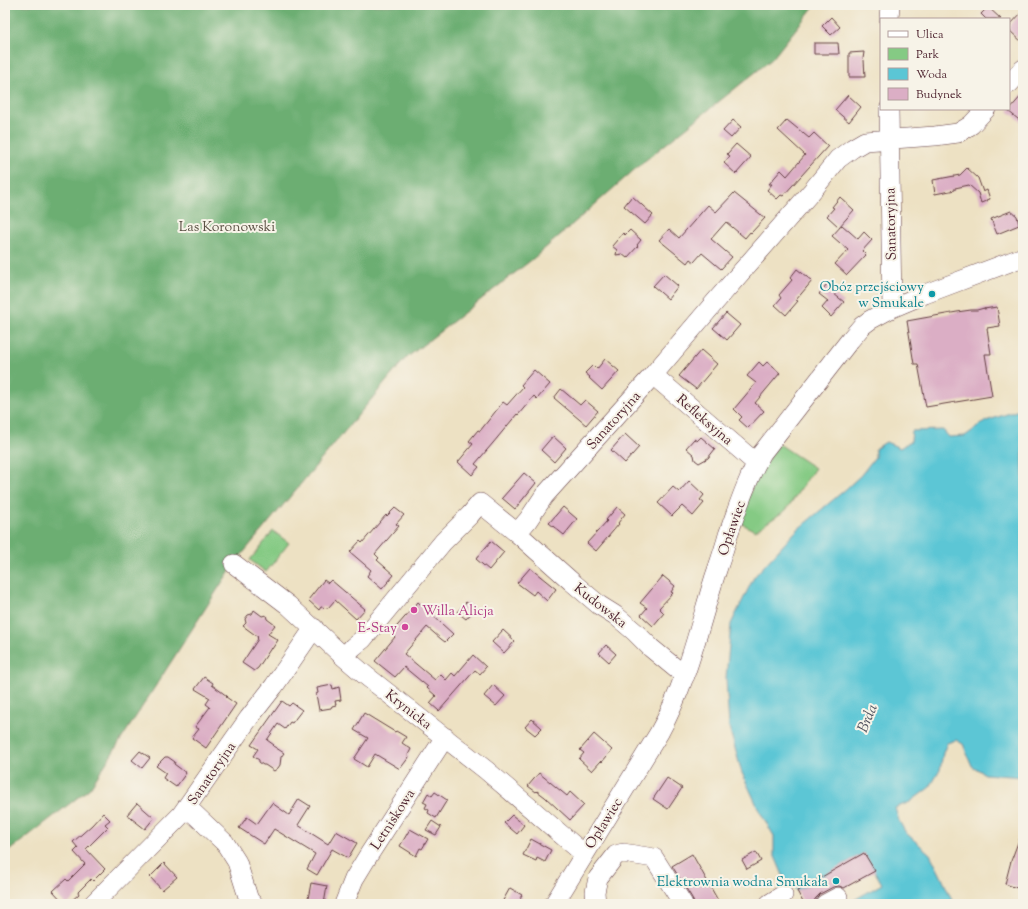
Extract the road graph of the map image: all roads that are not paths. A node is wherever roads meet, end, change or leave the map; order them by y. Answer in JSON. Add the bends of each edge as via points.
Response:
{"nodes":[{"id":1,"x":890,"y":5,"type":"edge"},
{"id":2,"x":889,"y":18,"type":"edge"},
{"id":3,"x":1023,"y":69,"type":"edge"},
{"id":4,"x":1010,"y":83,"type":"edge"},
{"id":5,"x":889,"y":110,"type":"edge"},
{"id":6,"x":985,"y":110,"type":"edge"},
{"id":7,"x":889,"y":139,"type":"junction"},
{"id":8,"x":1023,"y":257,"type":"edge"},
{"id":9,"x":892,"y":308,"type":"junction"},
{"id":10,"x":653,"y":375,"type":"junction"},
{"id":11,"x":756,"y":463,"type":"junction"},
{"id":12,"x":517,"y":533,"type":"junction"},
{"id":13,"x":234,"y":564,"type":"dead end"},
{"id":14,"x":314,"y":628,"type":"junction"},
{"id":15,"x":344,"y":657,"type":"junction"},
{"id":16,"x":685,"y":676,"type":"junction"},
{"id":17,"x":445,"y":737,"type":"junction"},
{"id":18,"x":187,"y":807,"type":"junction"},
{"id":19,"x":584,"y":854,"type":"junction"},
{"id":20,"x":245,"y":900,"type":"edge"},
{"id":21,"x":93,"y":904,"type":"edge"},
{"id":22,"x":344,"y":904,"type":"edge"},
{"id":23,"x":554,"y":904,"type":"edge"},
{"id":24,"x":596,"y":904,"type":"edge"},
{"id":25,"x":683,"y":904,"type":"edge"}],
"edges":[{"from":1,"to":2,"type":"street"},
{"from":3,"to":4,"type":"street"},
{"from":5,"to":7,"type":"street","name":"Sanatoryjna"},
{"from":6,"to":7,"type":"street","name":"Sanatoryjna","via":[[972,126],[958,133]]},
{"from":7,"to":9,"type":"street","name":"Sanatoryjna"},
{"from":7,"to":10,"type":"street","name":"Sanatoryjna","via":[[865,141],[838,159]]},
{"from":8,"to":9,"type":"street","name":"Opławiec"},
{"from":9,"to":11,"type":"street","name":"Opławiec","via":[[862,326]]},
{"from":10,"to":11,"type":"street","name":"Refleksyjna"},
{"from":10,"to":12,"type":"street","name":"Sanatoryjna","via":[[544,496]]},
{"from":11,"to":16,"type":"street","name":"Opławiec","via":[[739,502]]},
{"from":12,"to":15,"type":"street","via":[[480,504],[443,542],[363,639]]},
{"from":12,"to":16,"type":"street","name":"Kudowska"},
{"from":13,"to":14,"type":"street","name":"Krynicka"},
{"from":14,"to":15,"type":"street","name":"Krynicka"},
{"from":14,"to":18,"type":"street","name":"Sanatoryjna"},
{"from":15,"to":17,"type":"street","name":"Krynicka"},
{"from":16,"to":19,"type":"street","name":"Opławiec","via":[[659,734]]},
{"from":17,"to":19,"type":"street","name":"Krynicka"},
{"from":17,"to":22,"type":"street","name":"Letniskowa","via":[[364,862]]},
{"from":18,"to":20,"type":"street","via":[[225,843],[237,862]]},
{"from":18,"to":21,"type":"street","name":"Sanatoryjna"},
{"from":19,"to":23,"type":"street","name":"Opławiec"},
{"from":24,"to":25,"type":"street","via":[[598,878],[616,855],[622,853],[654,858]]}]}
